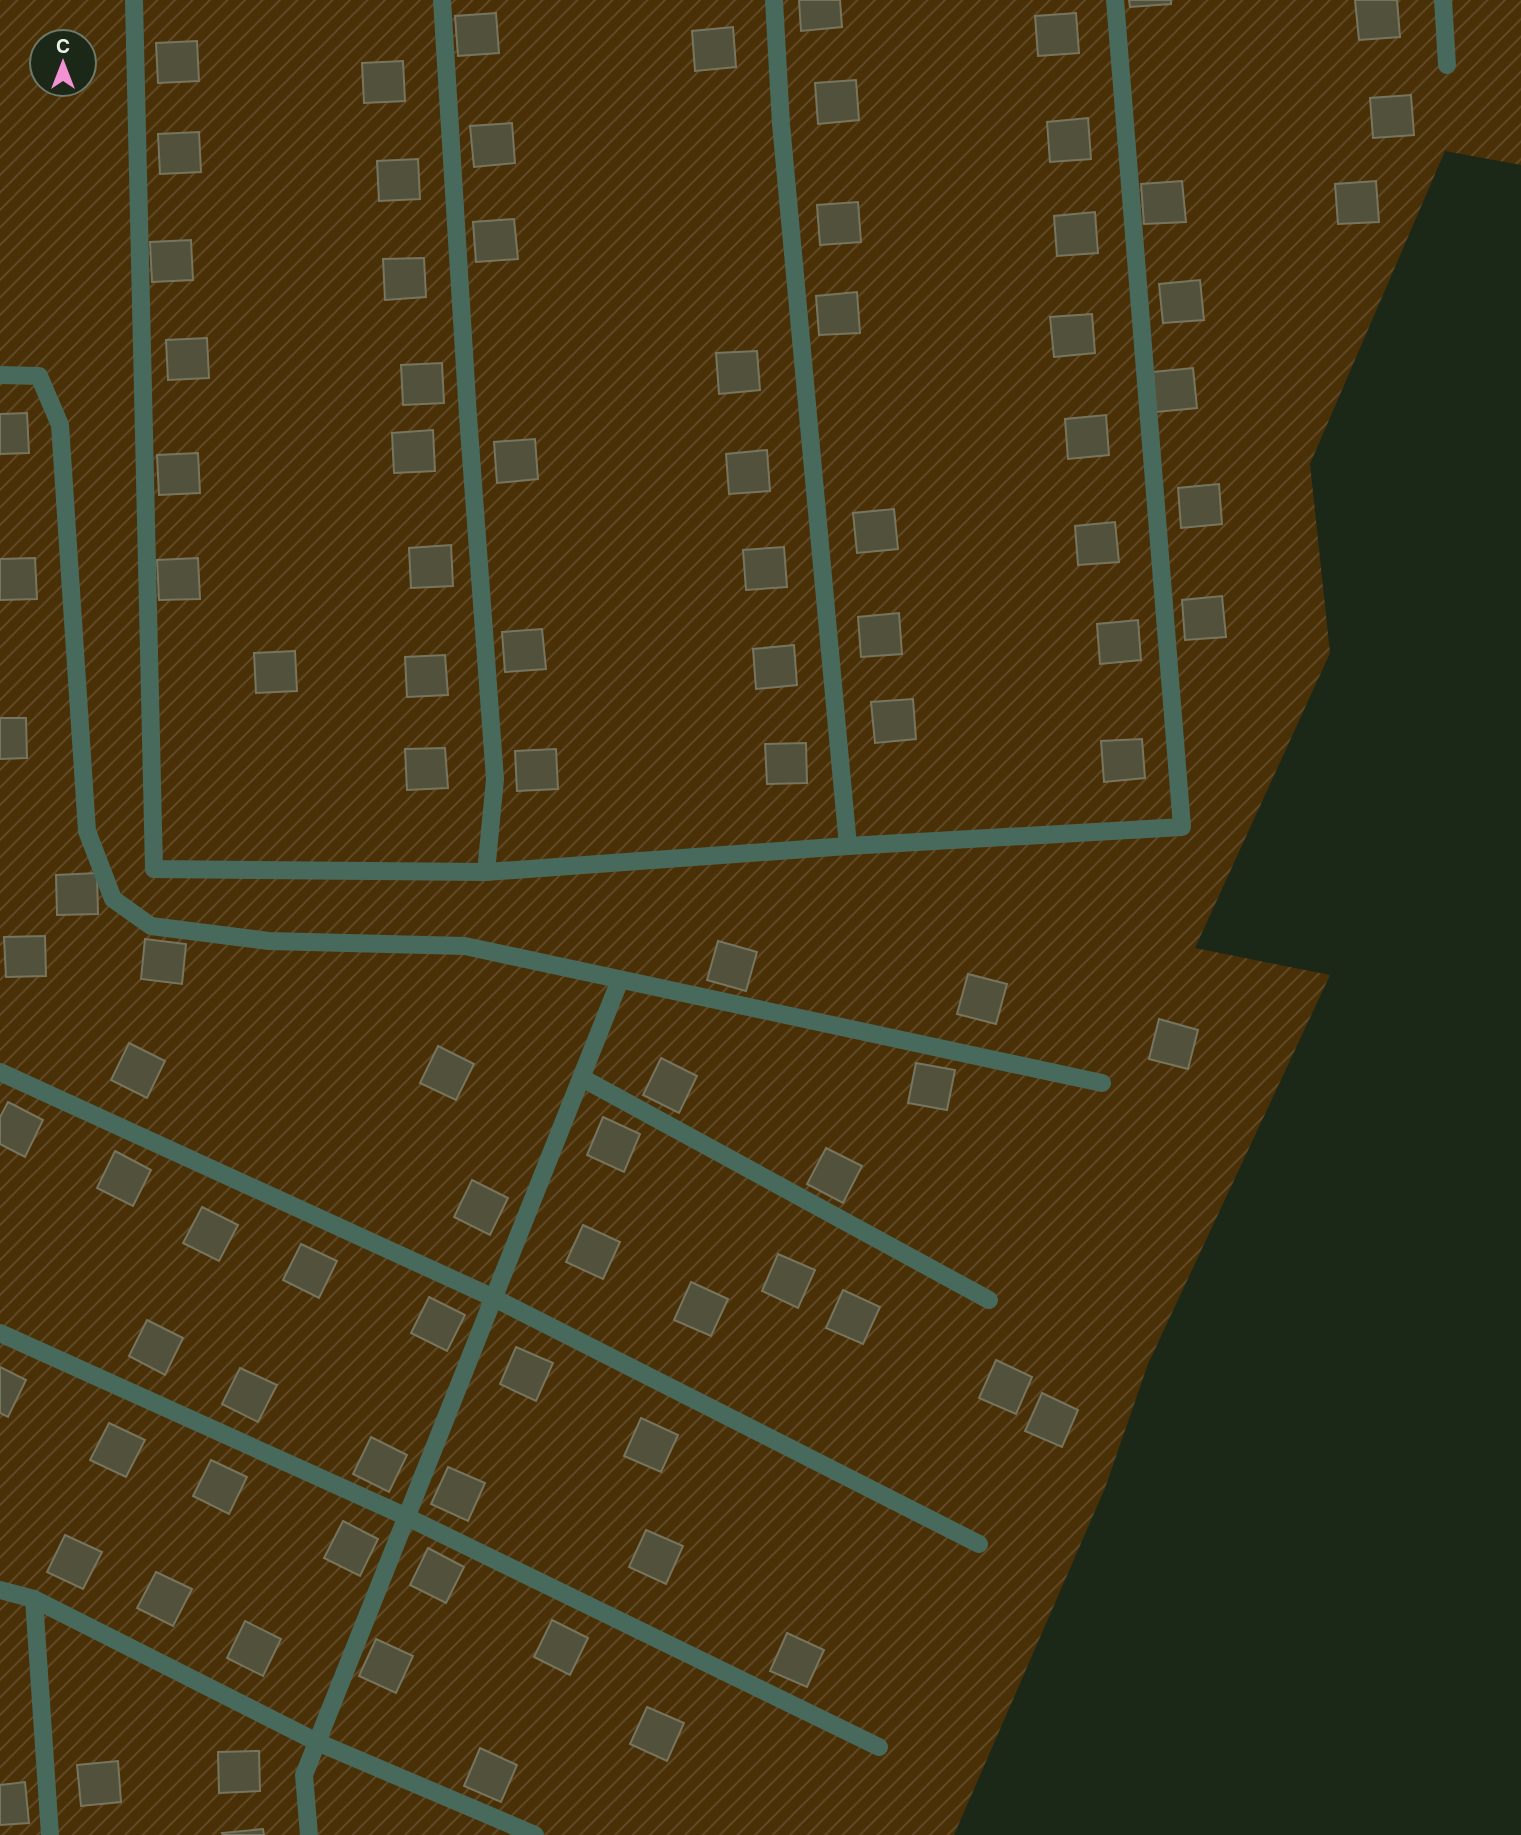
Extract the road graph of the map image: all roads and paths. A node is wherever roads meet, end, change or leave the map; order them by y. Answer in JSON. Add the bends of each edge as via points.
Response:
{"nodes":[{"id":1,"x":134,"y":0,"type":"edge"},
{"id":2,"x":442,"y":0,"type":"edge"},
{"id":3,"x":774,"y":0,"type":"edge"},
{"id":4,"x":1115,"y":0,"type":"edge"},
{"id":5,"x":1443,"y":0,"type":"edge"},
{"id":6,"x":1447,"y":65,"type":"dead end"},
{"id":7,"x":0,"y":375,"type":"edge"},
{"id":8,"x":848,"y":846,"type":"junction"},
{"id":9,"x":486,"y":872,"type":"junction"},
{"id":10,"x":620,"y":980,"type":"junction"},
{"id":11,"x":0,"y":1072,"type":"edge"},
{"id":12,"x":582,"y":1078,"type":"junction"},
{"id":13,"x":1102,"y":1083,"type":"dead end"},
{"id":14,"x":494,"y":1298,"type":"junction"},
{"id":15,"x":989,"y":1300,"type":"dead end"},
{"id":16,"x":0,"y":1333,"type":"edge"},
{"id":17,"x":407,"y":1517,"type":"junction"},
{"id":18,"x":979,"y":1544,"type":"dead end"},
{"id":19,"x":0,"y":1590,"type":"edge"},
{"id":20,"x":34,"y":1600,"type":"junction"},
{"id":21,"x":317,"y":1742,"type":"junction"},
{"id":22,"x":879,"y":1747,"type":"dead end"},
{"id":23,"x":50,"y":1835,"type":"edge"},
{"id":24,"x":309,"y":1835,"type":"edge"},
{"id":25,"x":535,"y":1835,"type":"edge"}],
"edges":[{"from":1,"to":9,"type":"lane","via":[[155,869]]},
{"from":2,"to":9,"type":"lane","via":[[495,779]]},
{"from":3,"to":8,"type":"lane","via":[[781,124]]},
{"from":4,"to":8,"type":"lane","via":[[1182,828]]},
{"from":5,"to":6,"type":"lane"},
{"from":7,"to":10,"type":"lane","via":[[38,376],[60,425],[86,831],[113,899],[150,926],[269,941],[465,946]]},
{"from":8,"to":9,"type":"lane"},
{"from":10,"to":12,"type":"lane"},
{"from":10,"to":13,"type":"lane"},
{"from":11,"to":14,"type":"lane"},
{"from":12,"to":14,"type":"lane"},
{"from":12,"to":15,"type":"lane"},
{"from":14,"to":17,"type":"lane"},
{"from":14,"to":18,"type":"lane"},
{"from":16,"to":17,"type":"lane"},
{"from":17,"to":21,"type":"lane"},
{"from":17,"to":22,"type":"lane"},
{"from":19,"to":20,"type":"lane"},
{"from":20,"to":21,"type":"lane"},
{"from":20,"to":23,"type":"lane"},
{"from":21,"to":24,"type":"lane","via":[[304,1775]]},
{"from":21,"to":25,"type":"lane"}]}
